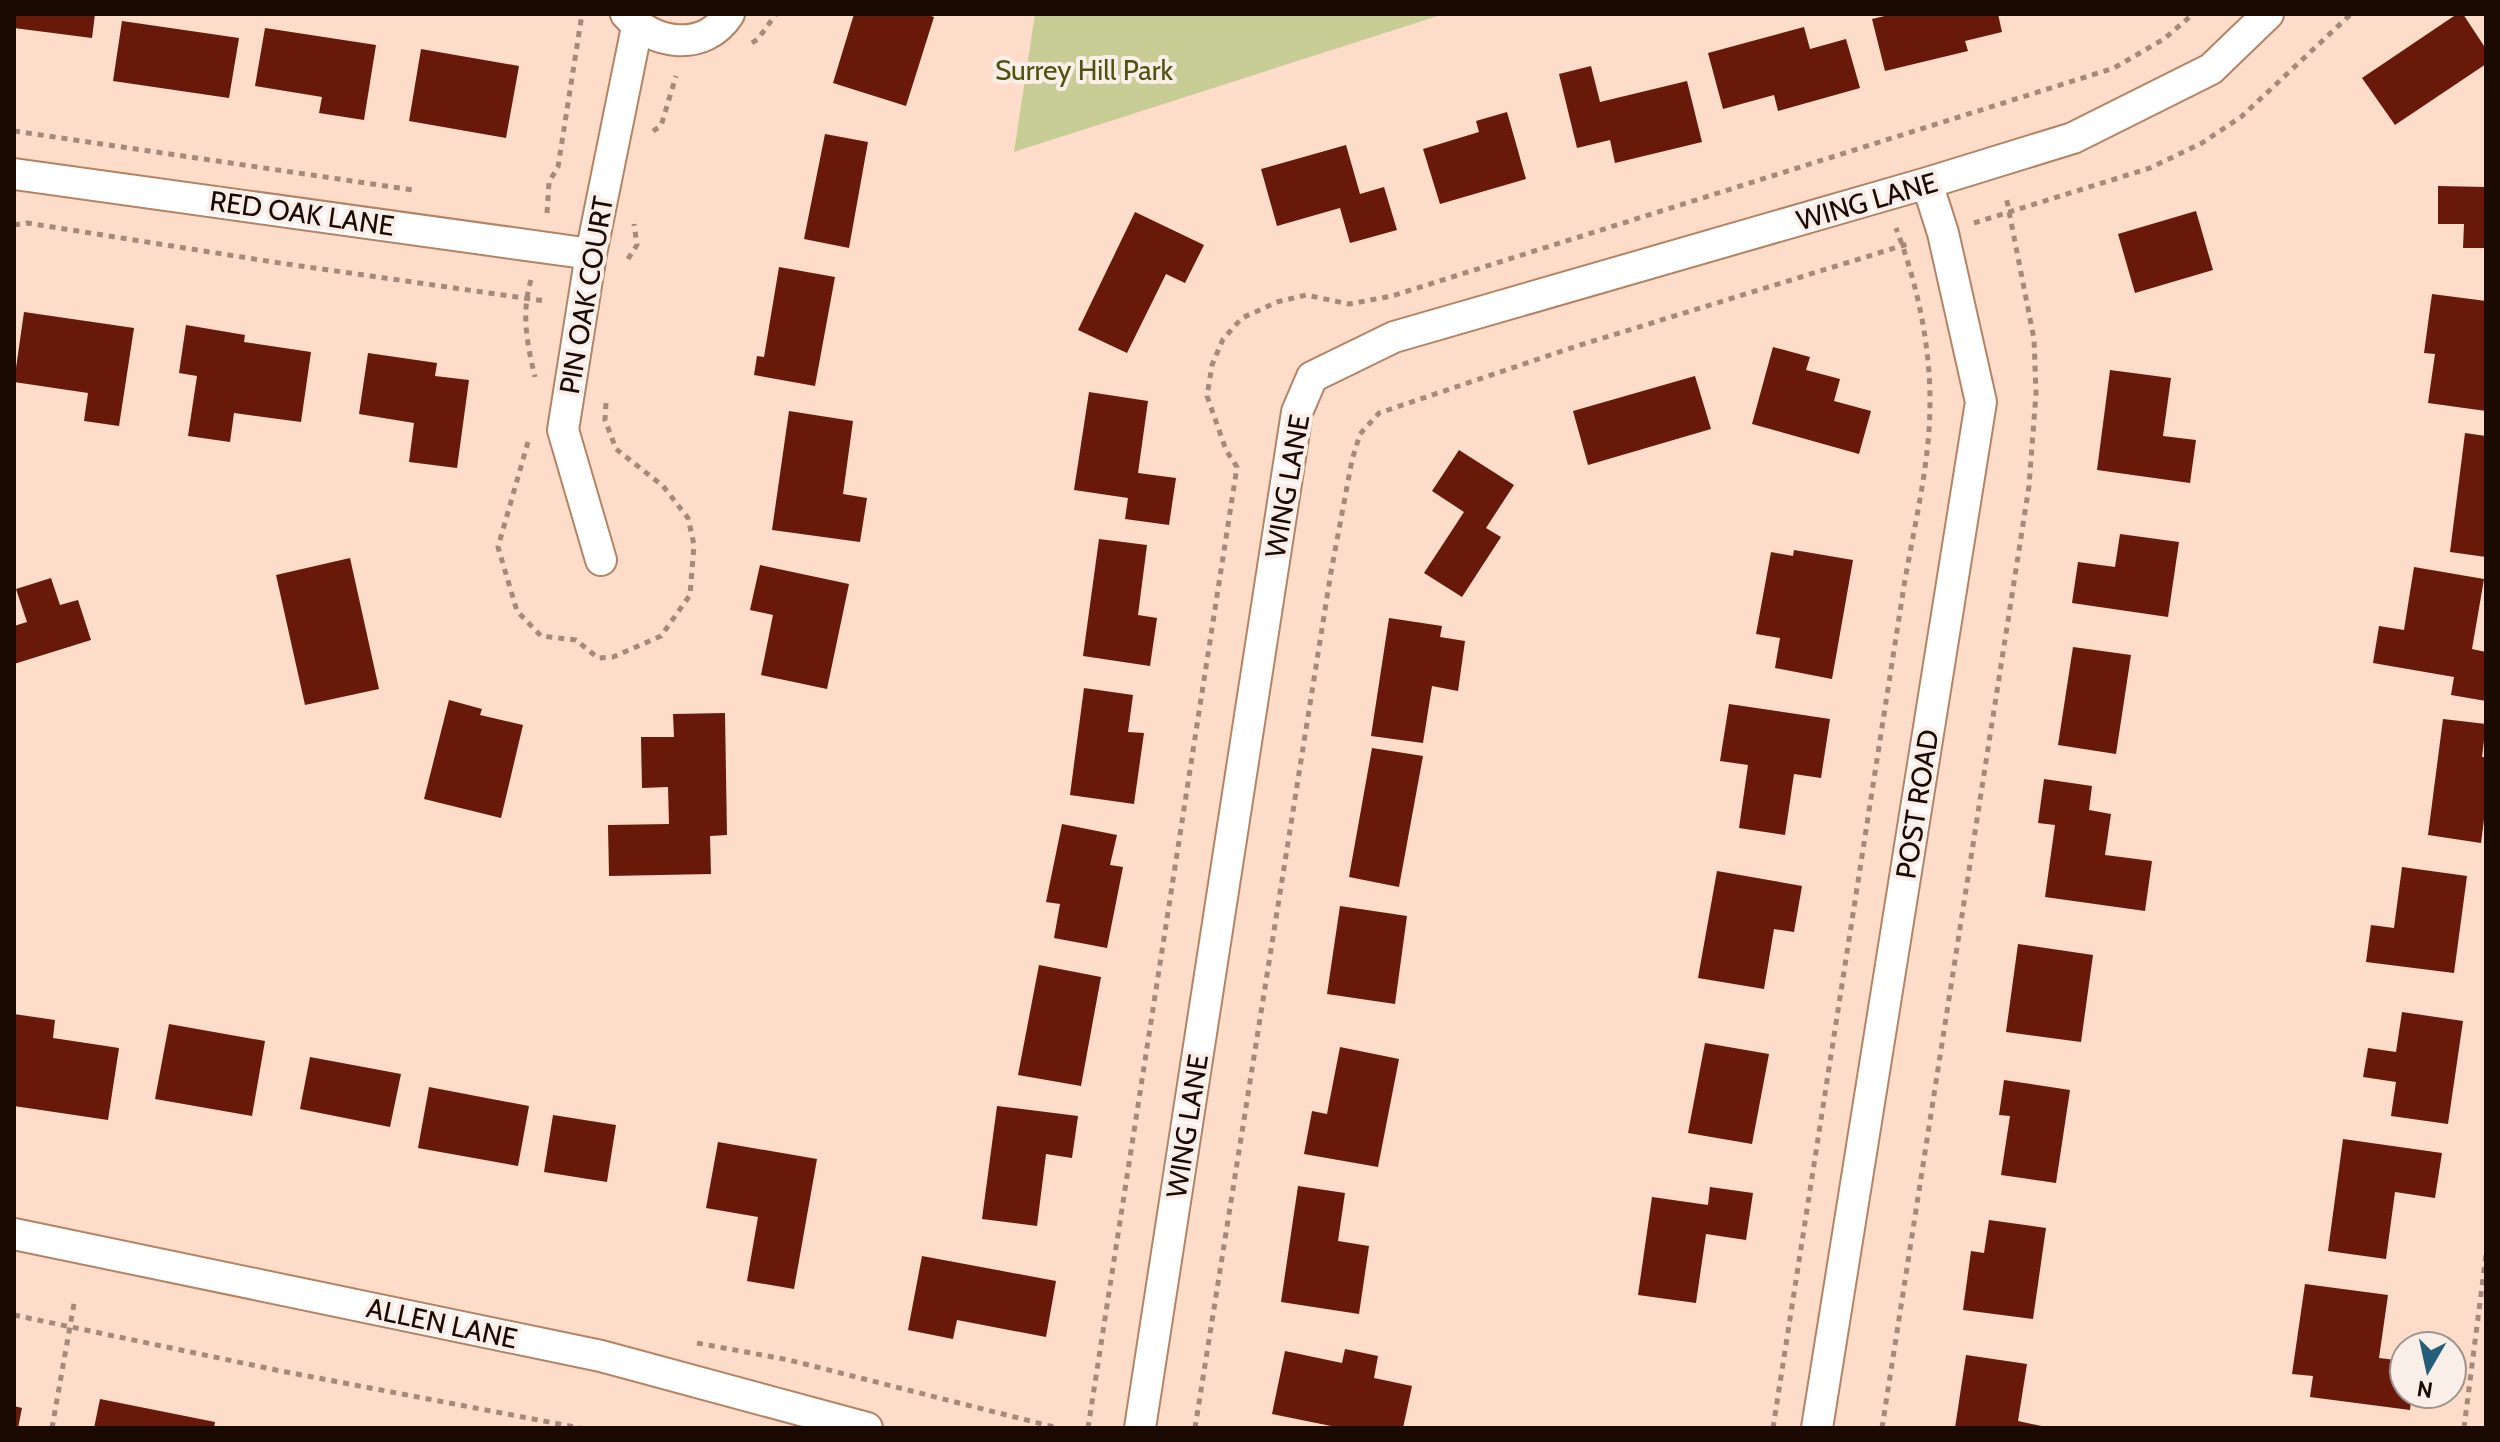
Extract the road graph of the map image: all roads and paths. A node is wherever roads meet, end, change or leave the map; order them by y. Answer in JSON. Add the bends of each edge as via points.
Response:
{"nodes":[{"id":1,"x":582,"y":14,"type":"edge"},
{"id":2,"x":729,"y":14,"type":"edge"},
{"id":3,"x":2193,"y":14,"type":"edge"},
{"id":4,"x":2268,"y":14,"type":"edge"},
{"id":5,"x":2351,"y":14,"type":"edge"},
{"id":6,"x":632,"y":20,"type":"edge"},
{"id":7,"x":14,"y":131,"type":"edge"},
{"id":8,"x":14,"y":174,"type":"edge"},
{"id":9,"x":1927,"y":183,"type":"junction"},
{"id":10,"x":2004,"y":185,"type":"dead end"},
{"id":11,"x":424,"y":192,"type":"dead end"},
{"id":12,"x":532,"y":208,"type":"dead end"},
{"id":13,"x":548,"y":211,"type":"junction"},
{"id":14,"x":557,"y":212,"type":"dead end"},
{"id":15,"x":2009,"y":212,"type":"junction"},
{"id":16,"x":1892,"y":219,"type":"dead end"},
{"id":17,"x":14,"y":225,"type":"edge"},
{"id":18,"x":1943,"y":233,"type":"junction"},
{"id":19,"x":1903,"y":246,"type":"junction"},
{"id":20,"x":591,"y":254,"type":"junction"},
{"id":21,"x":545,"y":301,"type":"dead end"},
{"id":22,"x":601,"y":560,"type":"dead end"},
{"id":23,"x":14,"y":1234,"type":"edge"},
{"id":24,"x":2486,"y":1255,"type":"edge"},
{"id":25,"x":75,"y":1298,"type":"dead end"},
{"id":26,"x":14,"y":1315,"type":"edge"},
{"id":27,"x":70,"y":1326,"type":"junction"},
{"id":28,"x":52,"y":1428,"type":"edge"},
{"id":29,"x":580,"y":1428,"type":"edge"},
{"id":30,"x":867,"y":1428,"type":"edge"},
{"id":31,"x":1088,"y":1428,"type":"edge"},
{"id":32,"x":1140,"y":1428,"type":"edge"},
{"id":33,"x":1195,"y":1428,"type":"edge"},
{"id":34,"x":1773,"y":1428,"type":"edge"},
{"id":35,"x":1817,"y":1428,"type":"edge"},
{"id":36,"x":1882,"y":1428,"type":"edge"},
{"id":37,"x":2464,"y":1428,"type":"edge"}],
"edges":[{"from":1,"to":13,"type":"path"},
{"from":2,"to":6,"type":"street","name":"PIN OAK COURT","via":[[711,32],[674,41],[655,37]]},
{"from":3,"to":31,"type":"path","via":[[2164,39],[2114,68],[1392,296],[1349,304],[1306,295],[1277,302],[1242,318],[1223,339],[1207,396],[1237,467]]},
{"from":4,"to":9,"type":"street","name":"WING LANE","via":[[2211,69],[2073,138]]},
{"from":5,"to":15,"type":"path","via":[[2241,117],[2202,143],[2150,168]]},
{"from":6,"to":20,"type":"street","name":"PIN OAK COURT"},
{"from":7,"to":11,"type":"path"},
{"from":8,"to":20,"type":"street","name":"RED OAK LANE"},
{"from":9,"to":18,"type":"street","name":"POST ROAD"},
{"from":9,"to":32,"type":"street","name":"WING LANE","via":[[1394,337],[1312,377],[1297,412]]},
{"from":10,"to":15,"type":"path"},
{"from":12,"to":13,"type":"path"},
{"from":13,"to":14,"type":"path"},
{"from":15,"to":18,"type":"path"},
{"from":15,"to":36,"type":"path","via":[[2034,339],[2029,486]]},
{"from":16,"to":19,"type":"path"},
{"from":17,"to":21,"type":"path"},
{"from":18,"to":19,"type":"path"},
{"from":18,"to":35,"type":"street","name":"POST ROAD","via":[[1981,402]]},
{"from":19,"to":33,"type":"path","via":[[1414,399],[1379,413],[1360,434],[1328,588]]},
{"from":19,"to":34,"type":"path","via":[[1922,312],[1930,402],[1924,471]]},
{"from":20,"to":22,"type":"street","name":"PIN OAK COURT","via":[[563,430]]},
{"from":23,"to":30,"type":"street","name":"ALLEN LANE","via":[[601,1356]]},
{"from":24,"to":37,"type":"path"},
{"from":25,"to":27,"type":"path"},
{"from":26,"to":27,"type":"path"},
{"from":27,"to":28,"type":"path"},
{"from":27,"to":29,"type":"path"}]}
